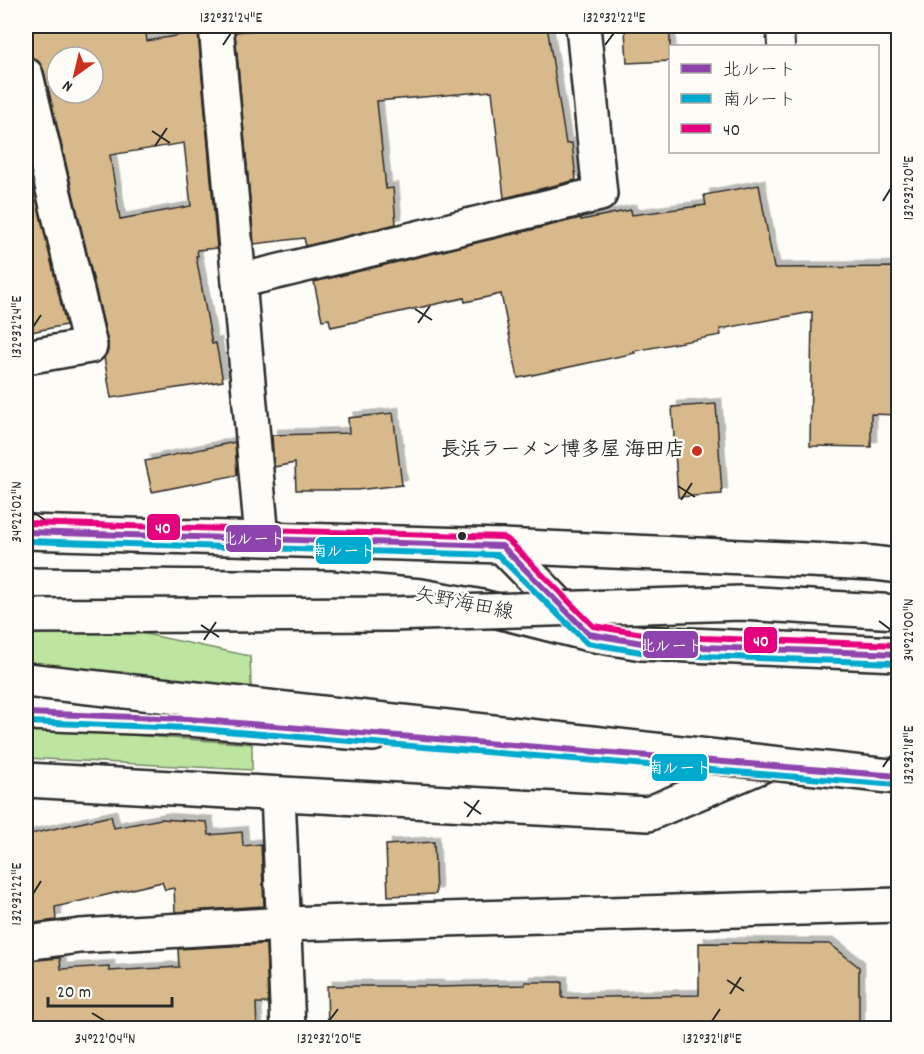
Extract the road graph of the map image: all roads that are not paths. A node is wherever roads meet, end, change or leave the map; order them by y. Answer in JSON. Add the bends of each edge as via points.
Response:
{"nodes":[{"id":1,"x":216,"y":26,"type":"edge"},
{"id":2,"x":583,"y":26,"type":"edge"},
{"id":3,"x":780,"y":26,"type":"edge"},
{"id":4,"x":781,"y":45,"type":"edge"},
{"id":5,"x":26,"y":75,"type":"edge"},
{"id":6,"x":239,"y":280,"type":"junction"},
{"id":7,"x":26,"y":357,"type":"edge"},
{"id":8,"x":26,"y":532,"type":"edge"},
{"id":9,"x":262,"y":538,"type":"junction"},
{"id":10,"x":502,"y":546,"type":"junction"},
{"id":11,"x":898,"y":566,"type":"edge"},
{"id":12,"x":26,"y":585,"type":"edge"},
{"id":13,"x":898,"y":612,"type":"edge"},
{"id":14,"x":26,"y":616,"type":"edge"},
{"id":15,"x":589,"y":634,"type":"junction"},
{"id":16,"x":898,"y":654,"type":"edge"},
{"id":17,"x":26,"y":680,"type":"edge"},
{"id":18,"x":26,"y":713,"type":"edge"},
{"id":19,"x":761,"y":766,"type":"junction"},
{"id":20,"x":898,"y":776,"type":"edge"},
{"id":21,"x":26,"y":780,"type":"edge"},
{"id":22,"x":278,"y":794,"type":"junction"},
{"id":23,"x":898,"y":905,"type":"edge"},
{"id":24,"x":285,"y":924,"type":"junction"},
{"id":25,"x":26,"y":943,"type":"edge"},
{"id":26,"x":288,"y":1029,"type":"edge"}],
"edges":[{"from":1,"to":6,"type":"main road"},
{"from":2,"to":6,"type":"main road","via":[[600,194]]},
{"from":3,"to":4,"type":"lane"},
{"from":5,"to":7,"type":"main road","via":[[90,346]]},
{"from":6,"to":9,"type":"main road"},
{"from":8,"to":9,"type":"main road"},
{"from":9,"to":10,"type":"main road"},
{"from":10,"to":11,"type":"main road"},
{"from":10,"to":15,"type":"main road"},
{"from":12,"to":15,"type":"main road","name":"矢野海田線","via":[[330,588],[421,596]]},
{"from":13,"to":14,"type":"main road","bridge":true,"via":[[741,603],[391,614]]},
{"from":15,"to":16,"type":"main road","name":"矢野海田線","via":[[693,647]]},
{"from":17,"to":20,"type":"main road","bridge":true},
{"from":18,"to":19,"type":"main road","via":[[188,719]]},
{"from":19,"to":20,"type":"main road"},
{"from":19,"to":22,"type":"main road","via":[[648,814]]},
{"from":21,"to":22,"type":"main road"},
{"from":22,"to":24,"type":"main road"},
{"from":23,"to":24,"type":"main road"},
{"from":24,"to":25,"type":"main road","via":[[80,936]]},
{"from":24,"to":26,"type":"main road"}]}
